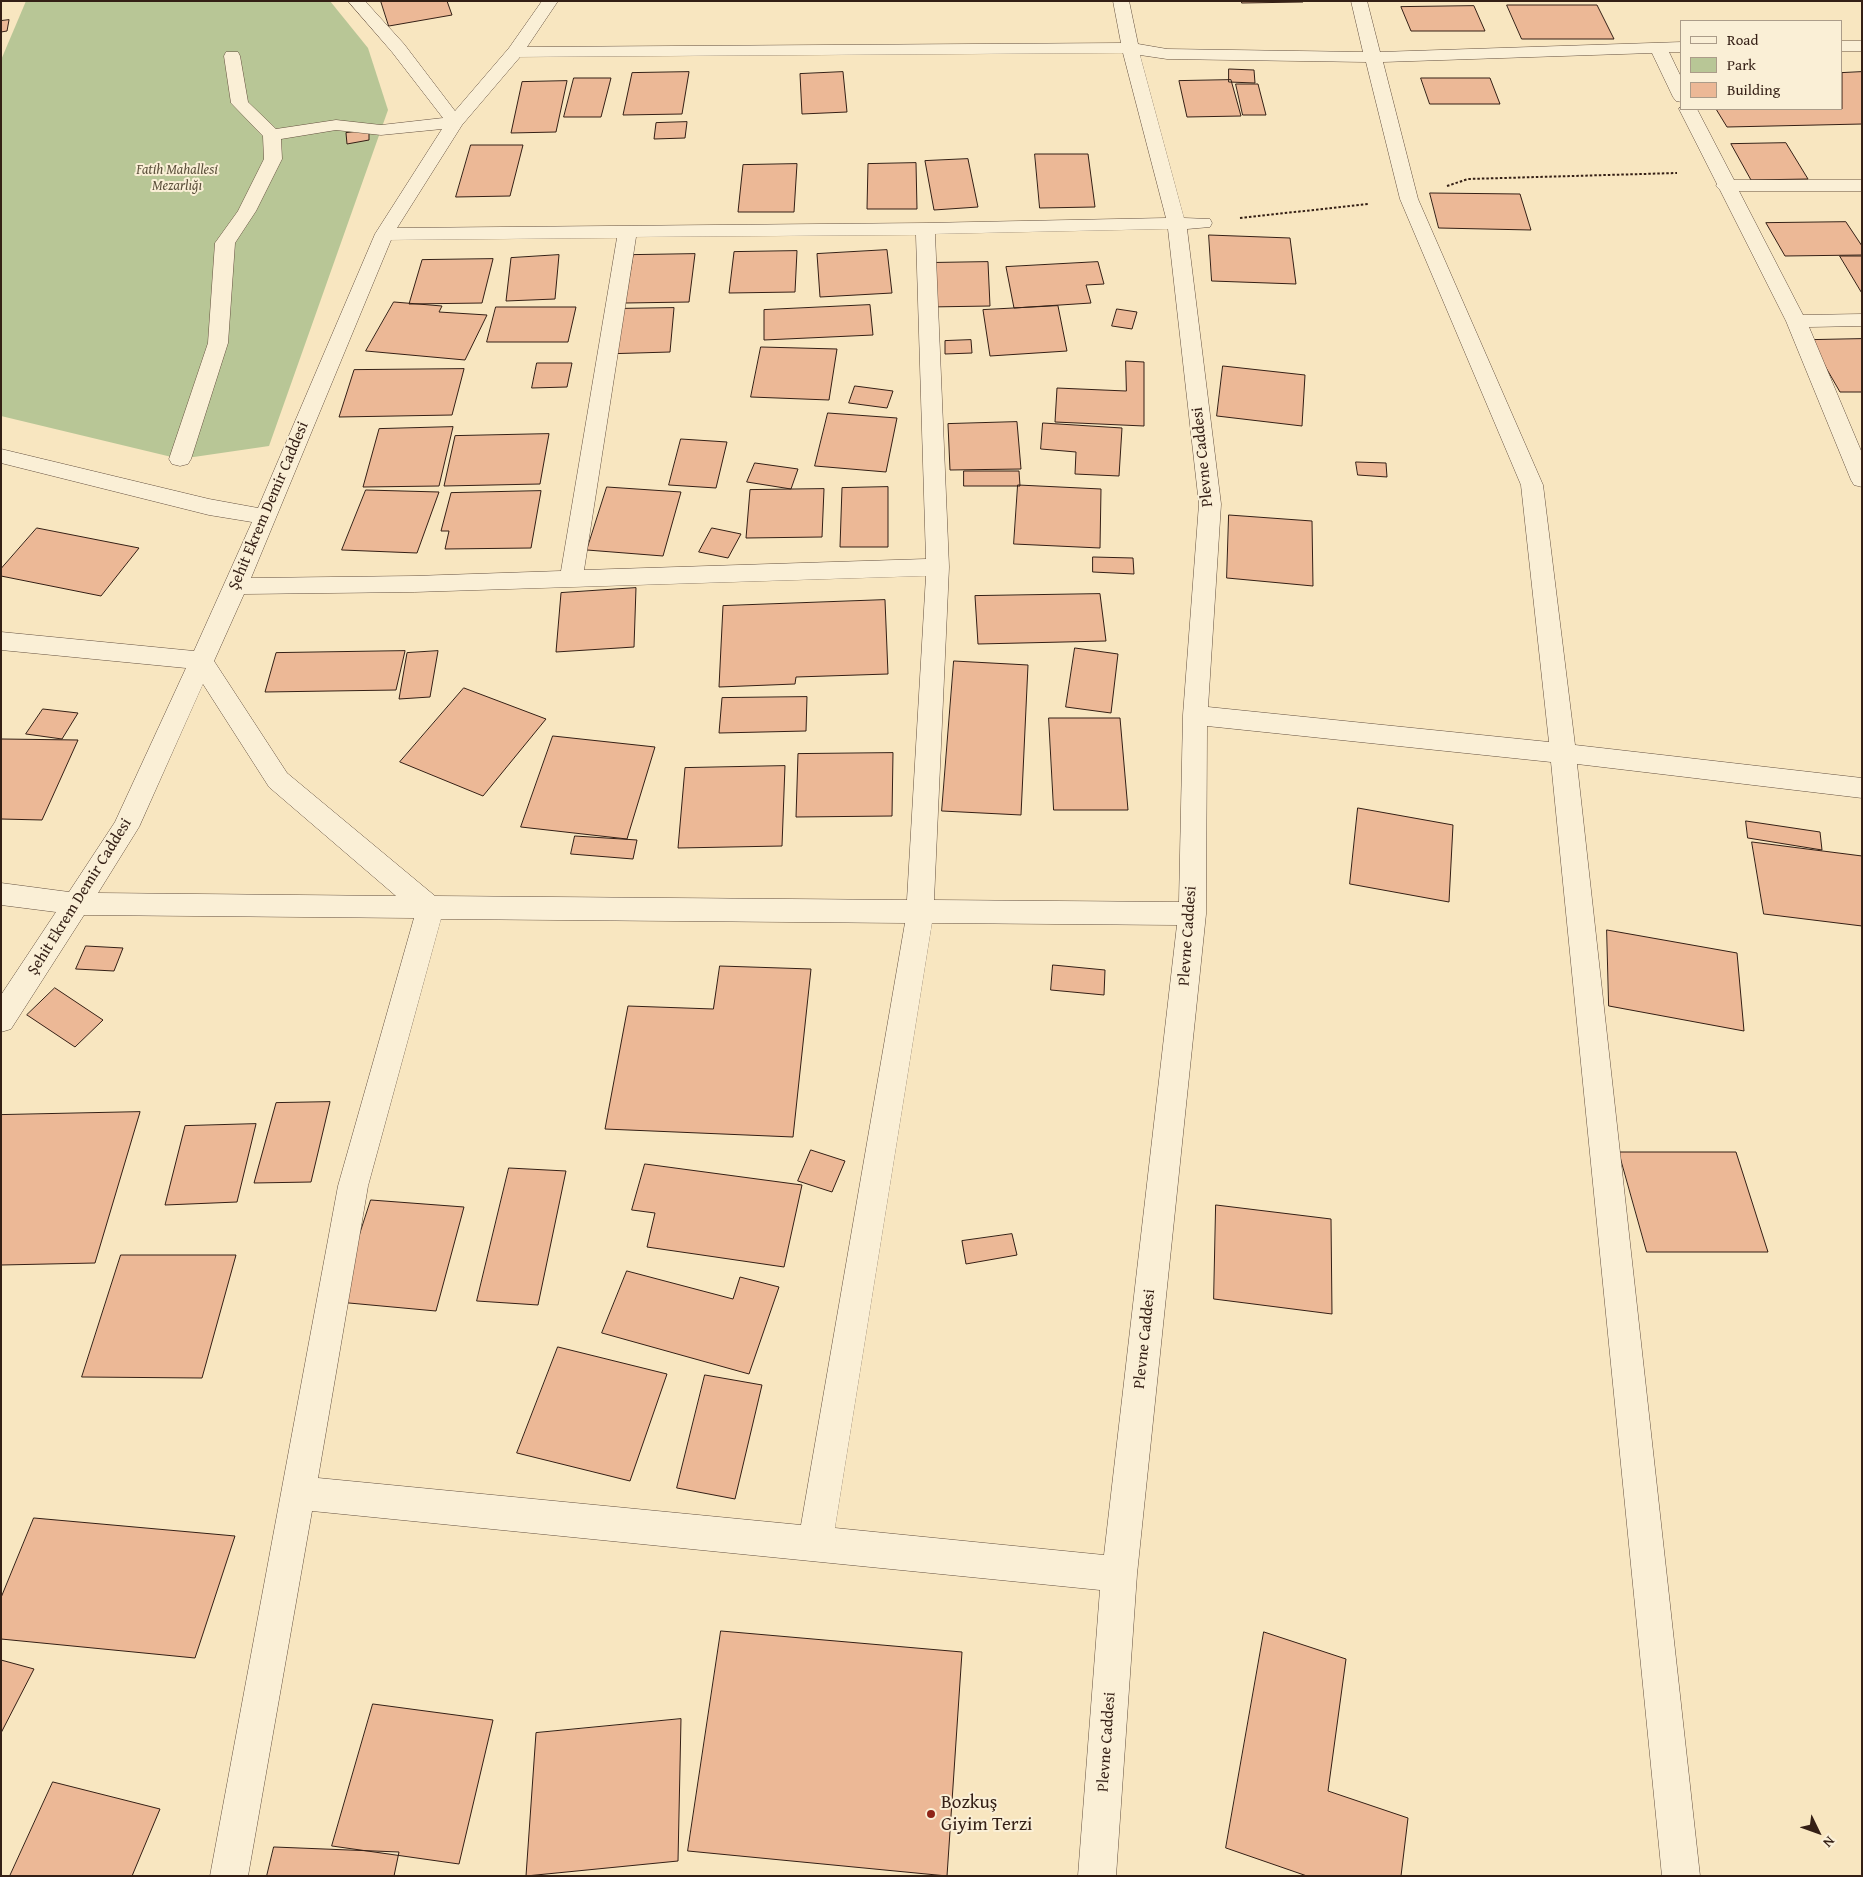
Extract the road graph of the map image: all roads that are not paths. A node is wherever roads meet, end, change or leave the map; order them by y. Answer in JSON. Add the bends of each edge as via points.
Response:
{"nodes":[{"id":1,"x":356,"y":1,"type":"edge"},
{"id":2,"x":550,"y":1,"type":"edge"},
{"id":3,"x":1121,"y":1,"type":"edge"},
{"id":4,"x":1359,"y":1,"type":"edge"},
{"id":5,"x":1843,"y":46,"type":"edge"},
{"id":6,"x":1862,"y":46,"type":"edge"},
{"id":7,"x":1680,"y":47,"type":"edge"},
{"id":8,"x":1130,"y":48,"type":"junction"},
{"id":9,"x":1658,"y":48,"type":"junction"},
{"id":10,"x":515,"y":52,"type":"junction"},
{"id":11,"x":232,"y":56,"type":"dead end"},
{"id":12,"x":1374,"y":57,"type":"junction"},
{"id":13,"x":1680,"y":93,"type":"edge"},
{"id":14,"x":1688,"y":110,"type":"edge"},
{"id":15,"x":455,"y":122,"type":"junction"},
{"id":16,"x":272,"y":135,"type":"junction"},
{"id":17,"x":1721,"y":178,"type":"junction"},
{"id":18,"x":1862,"y":185,"type":"edge"},
{"id":19,"x":1203,"y":223,"type":"road end"},
{"id":20,"x":1177,"y":225,"type":"junction"},
{"id":21,"x":925,"y":229,"type":"junction"},
{"id":22,"x":627,"y":233,"type":"junction"},
{"id":23,"x":384,"y":234,"type":"junction"},
{"id":24,"x":1862,"y":320,"type":"edge"},
{"id":25,"x":1796,"y":321,"type":"junction"},
{"id":26,"x":1,"y":456,"type":"edge"},
{"id":27,"x":180,"y":459,"type":"dead end"},
{"id":28,"x":1859,"y":469,"type":"edge"},
{"id":29,"x":264,"y":517,"type":"junction"},
{"id":30,"x":938,"y":567,"type":"junction"},
{"id":31,"x":571,"y":579,"type":"junction"},
{"id":32,"x":236,"y":586,"type":"junction"},
{"id":33,"x":1,"y":641,"type":"edge"},
{"id":34,"x":201,"y":661,"type":"junction"},
{"id":35,"x":1195,"y":715,"type":"junction"},
{"id":36,"x":1563,"y":753,"type":"junction"},
{"id":37,"x":1862,"y":788,"type":"edge"},
{"id":38,"x":1,"y":894,"type":"edge"},
{"id":39,"x":77,"y":904,"type":"junction"},
{"id":40,"x":430,"y":908,"type":"junction"},
{"id":41,"x":920,"y":912,"type":"junction"},
{"id":42,"x":1192,"y":914,"type":"junction"},
{"id":43,"x":1,"y":1020,"type":"edge"},
{"id":44,"x":299,"y":1493,"type":"junction"},
{"id":45,"x":815,"y":1544,"type":"junction"},
{"id":46,"x":1119,"y":1574,"type":"junction"},
{"id":47,"x":229,"y":1876,"type":"edge"},
{"id":48,"x":1097,"y":1876,"type":"edge"},
{"id":49,"x":1682,"y":1876,"type":"edge"}],
"edges":[{"from":1,"to":15,"type":"street","via":[[398,48]]},
{"from":2,"to":10,"type":"street","name":"Şehit Ekrem Demir Caddesi"},
{"from":3,"to":8,"type":"street","name":"Plevne Caddesi"},
{"from":4,"to":12,"type":"street"},
{"from":5,"to":6,"type":"street"},
{"from":7,"to":9,"type":"street"},
{"from":8,"to":10,"type":"street"},
{"from":8,"to":12,"type":"street","via":[[1167,54]]},
{"from":8,"to":20,"type":"street","name":"Plevne Caddesi"},
{"from":9,"to":12,"type":"street"},
{"from":9,"to":13,"type":"street"},
{"from":10,"to":15,"type":"street","name":"Şehit Ekrem Demir Caddesi"},
{"from":11,"to":16,"type":"street","via":[[240,103]]},
{"from":12,"to":36,"type":"street","via":[[1409,199],[1532,484]]},
{"from":14,"to":17,"type":"street"},
{"from":15,"to":16,"type":"street","via":[[381,130],[336,125]]},
{"from":15,"to":23,"type":"street","name":"Şehit Ekrem Demir Caddesi"},
{"from":16,"to":27,"type":"street","via":[[273,159],[248,210],[225,243],[218,343]]},
{"from":17,"to":18,"type":"street"},
{"from":17,"to":25,"type":"street"},
{"from":19,"to":20,"type":"street"},
{"from":20,"to":21,"type":"street"},
{"from":20,"to":35,"type":"street","name":"Plevne Caddesi","via":[[1210,504]]},
{"from":21,"to":22,"type":"street"},
{"from":21,"to":30,"type":"street"},
{"from":22,"to":23,"type":"street"},
{"from":22,"to":31,"type":"street"},
{"from":23,"to":29,"type":"street","name":"Şehit Ekrem Demir Caddesi"},
{"from":24,"to":25,"type":"street"},
{"from":25,"to":28,"type":"street"},
{"from":26,"to":29,"type":"street","via":[[209,507]]},
{"from":29,"to":32,"type":"street","name":"Şehit Ekrem Demir Caddesi"},
{"from":30,"to":31,"type":"street"},
{"from":30,"to":41,"type":"street"},
{"from":31,"to":32,"type":"street"},
{"from":32,"to":34,"type":"street","name":"Şehit Ekrem Demir Caddesi"},
{"from":33,"to":34,"type":"street"},
{"from":34,"to":39,"type":"street","name":"Şehit Ekrem Demir Caddesi","via":[[126,828]]},
{"from":34,"to":40,"type":"street","via":[[278,780]]},
{"from":35,"to":36,"type":"street"},
{"from":35,"to":42,"type":"street","name":"Plevne Caddesi"},
{"from":36,"to":37,"type":"street"},
{"from":36,"to":49,"type":"street"},
{"from":38,"to":39,"type":"street"},
{"from":39,"to":40,"type":"street"},
{"from":39,"to":43,"type":"street","name":"Şehit Ekrem Demir Caddesi"},
{"from":40,"to":41,"type":"street"},
{"from":40,"to":44,"type":"street","via":[[353,1186]]},
{"from":41,"to":42,"type":"street"},
{"from":41,"to":45,"type":"street"},
{"from":42,"to":46,"type":"street","name":"Plevne Caddesi"},
{"from":44,"to":45,"type":"street"},
{"from":44,"to":47,"type":"street"},
{"from":45,"to":46,"type":"street"},
{"from":46,"to":48,"type":"street","name":"Plevne Caddesi"}]}
